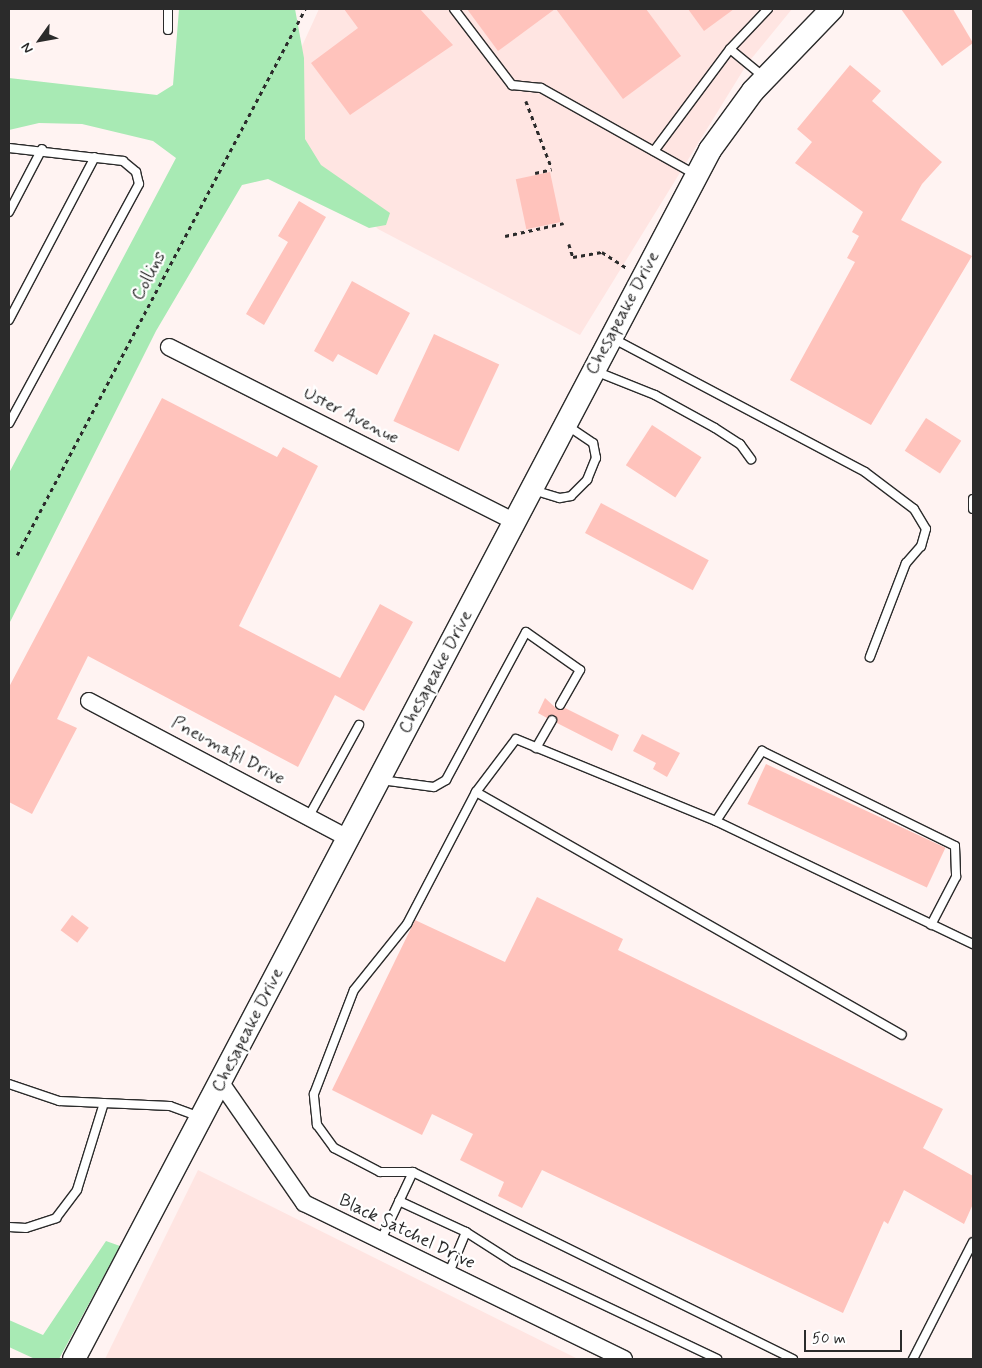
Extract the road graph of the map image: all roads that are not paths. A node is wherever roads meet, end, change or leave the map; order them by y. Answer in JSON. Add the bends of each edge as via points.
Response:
{"nodes":[{"id":1,"x":168,"y":9,"type":"edge"},
{"id":2,"x":454,"y":9,"type":"edge"},
{"id":3,"x":768,"y":9,"type":"edge"},
{"id":4,"x":832,"y":9,"type":"edge"},
{"id":5,"x":168,"y":30,"type":"dead end"},
{"id":6,"x":730,"y":49,"type":"junction"},
{"id":7,"x":765,"y":78,"type":"junction"},
{"id":8,"x":9,"y":148,"type":"edge"},
{"id":9,"x":42,"y":150,"type":"junction"},
{"id":10,"x":654,"y":151,"type":"junction"},
{"id":11,"x":95,"y":157,"type":"junction"},
{"id":12,"x":696,"y":175,"type":"junction"},
{"id":13,"x":9,"y":212,"type":"edge"},
{"id":14,"x":9,"y":320,"type":"edge"},
{"id":15,"x":610,"y":337,"type":"junction"},
{"id":16,"x":169,"y":347,"type":"dead end"},
{"id":17,"x":593,"y":370,"type":"junction"},
{"id":18,"x":9,"y":423,"type":"edge"},
{"id":19,"x":565,"y":424,"type":"junction"},
{"id":20,"x":751,"y":459,"type":"dead end"},
{"id":21,"x":531,"y":490,"type":"junction"},
{"id":22,"x":973,"y":499,"type":"edge"},
{"id":23,"x":973,"y":509,"type":"edge"},
{"id":24,"x":514,"y":522,"type":"junction"},
{"id":25,"x":870,"y":657,"type":"dead end"},
{"id":26,"x":89,"y":701,"type":"dead end"},
{"id":27,"x":560,"y":705,"type":"dead end"},
{"id":28,"x":552,"y":720,"type":"dead end"},
{"id":29,"x":359,"y":725,"type":"dead end"},
{"id":30,"x":536,"y":748,"type":"junction"},
{"id":31,"x":379,"y":780,"type":"junction"},
{"id":32,"x":476,"y":792,"type":"junction"},
{"id":33,"x":309,"y":816,"type":"junction"},
{"id":34,"x":716,"y":822,"type":"junction"},
{"id":35,"x":348,"y":838,"type":"junction"},
{"id":36,"x":931,"y":925,"type":"junction"},
{"id":37,"x":973,"y":944,"type":"edge"},
{"id":38,"x":902,"y":1035,"type":"dead end"},
{"id":39,"x":221,"y":1083,"type":"junction"},
{"id":40,"x":9,"y":1084,"type":"edge"},
{"id":41,"x":104,"y":1103,"type":"junction"},
{"id":42,"x":202,"y":1118,"type":"junction"},
{"id":43,"x":413,"y":1172,"type":"junction"},
{"id":44,"x":399,"y":1201,"type":"junction"},
{"id":45,"x":9,"y":1227,"type":"edge"},
{"id":46,"x":466,"y":1232,"type":"junction"},
{"id":47,"x":380,"y":1242,"type":"junction"},
{"id":48,"x":973,"y":1242,"type":"edge"},
{"id":49,"x":448,"y":1275,"type":"junction"},
{"id":50,"x":74,"y":1359,"type":"edge"},
{"id":51,"x":624,"y":1359,"type":"edge"},
{"id":52,"x":717,"y":1359,"type":"edge"},
{"id":53,"x":793,"y":1359,"type":"edge"},
{"id":54,"x":913,"y":1359,"type":"edge"}],
"edges":[{"from":1,"to":5,"type":"lane"},
{"from":2,"to":10,"type":"lane","via":[[512,84],[541,88]]},
{"from":3,"to":6,"type":"lane"},
{"from":4,"to":7,"type":"street","name":"Chesapeake Drive"},
{"from":6,"to":7,"type":"lane"},
{"from":6,"to":10,"type":"lane"},
{"from":7,"to":12,"type":"street","name":"Chesapeake Drive","via":[[730,120]]},
{"from":8,"to":9,"type":"lane"},
{"from":9,"to":11,"type":"lane"},
{"from":9,"to":13,"type":"lane"},
{"from":10,"to":12,"type":"lane"},
{"from":11,"to":14,"type":"lane"},
{"from":11,"to":18,"type":"lane","via":[[123,161],[136,172],[139,184]]},
{"from":12,"to":15,"type":"street","name":"Chesapeake Drive"},
{"from":15,"to":17,"type":"street","name":"Chesapeake Drive"},
{"from":15,"to":25,"type":"lane","via":[[864,472],[914,509],[926,529],[921,546],[906,563]]},
{"from":16,"to":24,"type":"street","name":"Uster Avenue"},
{"from":17,"to":19,"type":"street","name":"Chesapeake Drive"},
{"from":17,"to":20,"type":"lane","via":[[656,395],[715,428],[740,444]]},
{"from":19,"to":21,"type":"street","name":"Chesapeake Drive"},
{"from":19,"to":21,"type":"lane","via":[[593,443],[596,458],[587,480],[580,490],[560,498]]},
{"from":21,"to":24,"type":"street","name":"Chesapeake Drive"},
{"from":22,"to":23,"type":"lane"},
{"from":24,"to":31,"type":"street","name":"Chesapeake Drive"},
{"from":26,"to":33,"type":"street","name":"Pneumafil Drive"},
{"from":27,"to":31,"type":"lane","via":[[580,670],[526,632],[446,780],[434,787]]},
{"from":28,"to":30,"type":"lane"},
{"from":29,"to":33,"type":"lane"},
{"from":30,"to":32,"type":"lane","via":[[516,739]]},
{"from":30,"to":34,"type":"lane"},
{"from":31,"to":35,"type":"street","name":"Chesapeake Drive"},
{"from":32,"to":38,"type":"lane"},
{"from":32,"to":43,"type":"lane","via":[[407,924],[354,990],[314,1094],[317,1125],[334,1148],[380,1172]]},
{"from":33,"to":35,"type":"street","name":"Pneumafil Drive"},
{"from":34,"to":36,"type":"lane"},
{"from":34,"to":36,"type":"lane","via":[[762,751],[955,846],[956,877]]},
{"from":35,"to":39,"type":"street","name":"Chesapeake Drive"},
{"from":36,"to":37,"type":"lane"},
{"from":39,"to":42,"type":"street","name":"Chesapeake Drive"},
{"from":39,"to":47,"type":"street","name":"Black Satchel Drive","via":[[299,1199]]},
{"from":40,"to":41,"type":"lane","via":[[60,1101]]},
{"from":41,"to":42,"type":"lane","via":[[170,1106]]},
{"from":41,"to":45,"type":"lane","via":[[77,1190],[56,1218],[26,1228]]},
{"from":42,"to":50,"type":"street","name":"Chesapeake Drive"},
{"from":43,"to":44,"type":"lane"},
{"from":43,"to":53,"type":"lane"},
{"from":44,"to":46,"type":"lane"},
{"from":44,"to":47,"type":"lane"},
{"from":46,"to":49,"type":"lane"},
{"from":46,"to":52,"type":"lane","via":[[513,1262]]},
{"from":47,"to":49,"type":"street","name":"Black Satchel Drive"},
{"from":48,"to":54,"type":"lane"},
{"from":49,"to":51,"type":"street","name":"Black Satchel Drive"}]}
